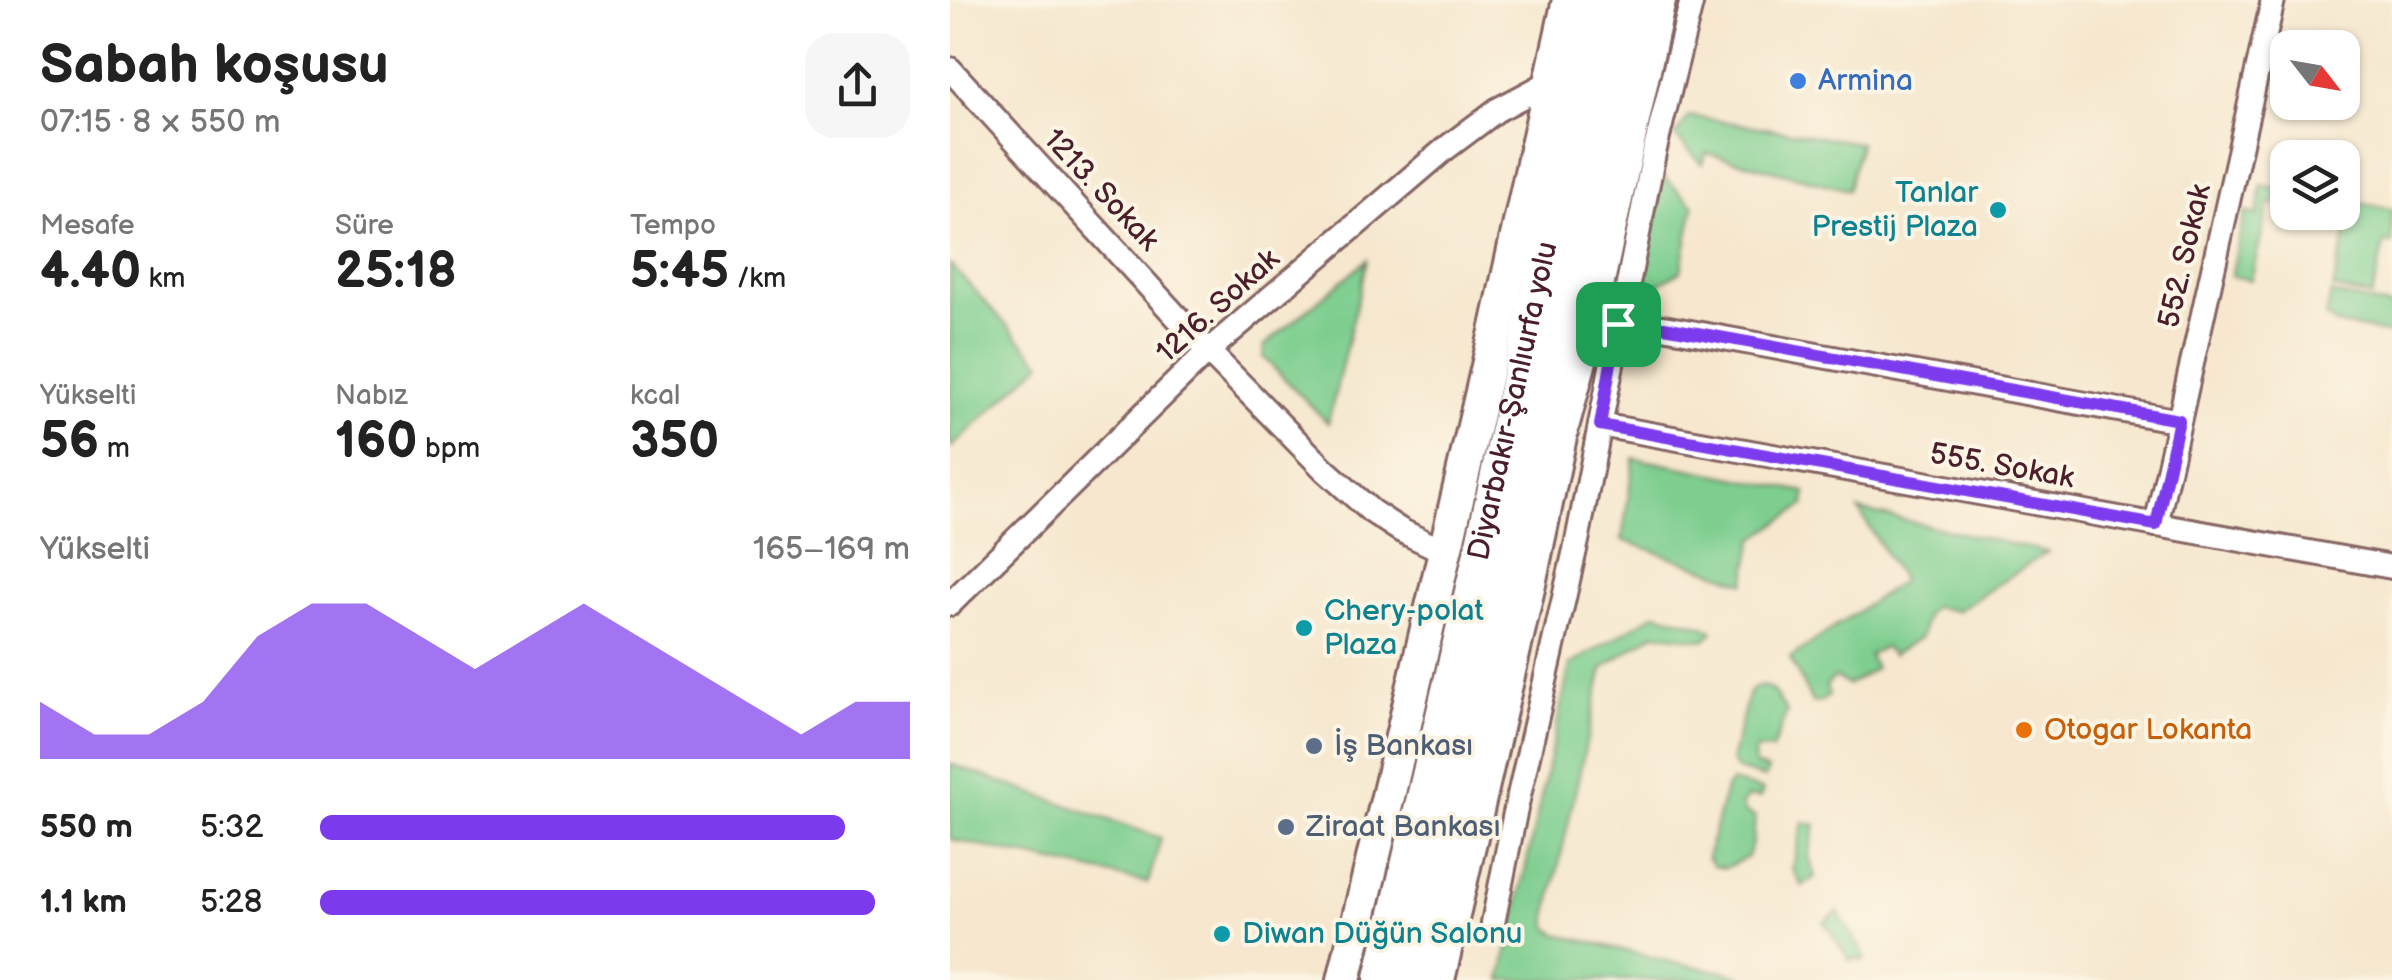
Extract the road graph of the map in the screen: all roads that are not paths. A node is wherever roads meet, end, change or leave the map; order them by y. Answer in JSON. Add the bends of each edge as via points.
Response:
{"nodes":[{"id":1,"x":1569,"y":0,"type":"edge"},
{"id":2,"x":1601,"y":0,"type":"edge"},
{"id":3,"x":1633,"y":0,"type":"edge"},
{"id":4,"x":1659,"y":0,"type":"edge"},
{"id":5,"x":1692,"y":0,"type":"edge"},
{"id":6,"x":2273,"y":0,"type":"edge"},
{"id":7,"x":950,"y":69,"type":"edge"},
{"id":8,"x":1550,"y":82,"type":"junction"},
{"id":9,"x":1618,"y":324,"type":"junction"},
{"id":10,"x":1208,"y":351,"type":"junction"},
{"id":11,"x":2179,"y":420,"type":"junction"},
{"id":12,"x":1600,"y":425,"type":"junction"},
{"id":13,"x":2156,"y":525,"type":"junction"},
{"id":14,"x":1445,"y":552,"type":"junction"},
{"id":15,"x":2392,"y":567,"type":"edge"},
{"id":16,"x":950,"y":604,"type":"edge"},
{"id":17,"x":1493,"y":923,"type":"dead end"},
{"id":18,"x":1344,"y":978,"type":"edge"},
{"id":19,"x":1396,"y":979,"type":"edge"},
{"id":20,"x":1438,"y":980,"type":"edge"}],
"edges":[{"from":1,"to":8,"type":"highway"},
{"from":2,"to":19,"type":"highway","name":"Diyarbakır-Şanlıurfa yolu","via":[[1473,581]]},
{"from":3,"to":19,"type":"highway","name":"Diyarbakır-Şanlıurfa yolu"},
{"from":4,"to":20,"type":"highway"},
{"from":5,"to":9,"type":"street"},
{"from":6,"to":11,"type":"street","name":"552. Sokak"},
{"from":7,"to":10,"type":"street","name":"1213. Sokak"},
{"from":8,"to":10,"type":"street","name":"1216. Sokak","via":[[1496,110],[1446,149]]},
{"from":8,"to":14,"type":"highway"},
{"from":9,"to":11,"type":"street"},
{"from":9,"to":12,"type":"street"},
{"from":10,"to":14,"type":"street","name":"1213. Sokak","via":[[1372,511]]},
{"from":10,"to":16,"type":"street","name":"1216. Sokak"},
{"from":11,"to":13,"type":"street","name":"552. Sokak"},
{"from":12,"to":13,"type":"street","name":"555. Sokak"},
{"from":12,"to":17,"type":"street"},
{"from":13,"to":15,"type":"street","name":"555. Sokak"},
{"from":14,"to":18,"type":"highway"}]}
